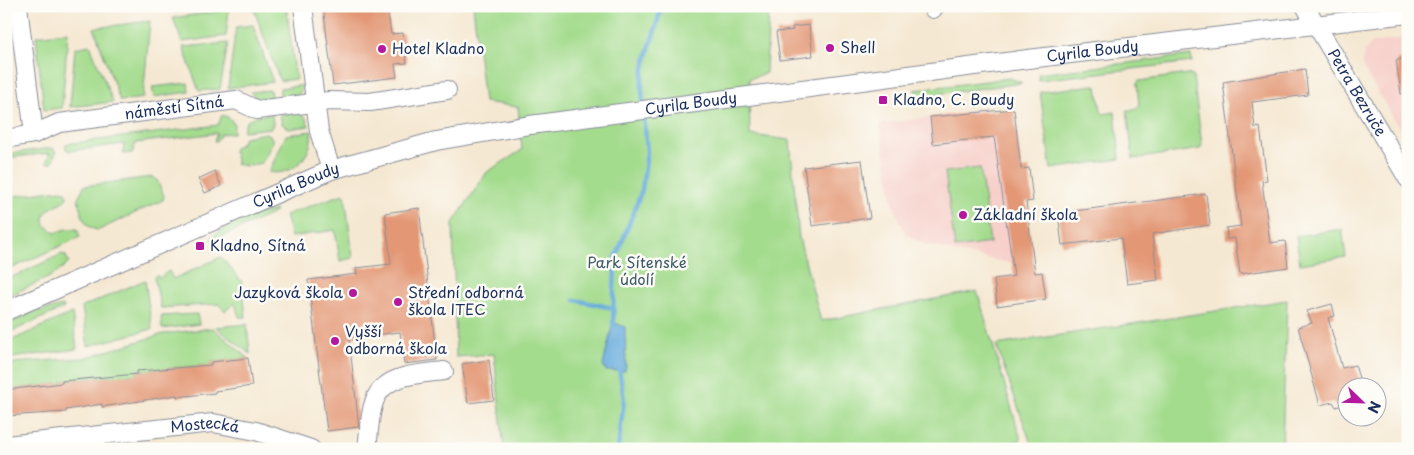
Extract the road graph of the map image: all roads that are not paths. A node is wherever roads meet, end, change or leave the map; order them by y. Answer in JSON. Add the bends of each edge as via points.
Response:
{"nodes":[{"id":1,"x":18,"y":6,"type":"edge"},
{"id":2,"x":303,"y":6,"type":"edge"},
{"id":3,"x":1305,"y":6,"type":"edge"},
{"id":4,"x":1408,"y":14,"type":"edge"},
{"id":5,"x":1316,"y":25,"type":"junction"},
{"id":6,"x":447,"y":90,"type":"dead end"},
{"id":7,"x":315,"y":102,"type":"junction"},
{"id":8,"x":34,"y":134,"type":"junction"},
{"id":9,"x":6,"y":139,"type":"edge"},
{"id":10,"x":331,"y":170,"type":"junction"},
{"id":11,"x":1408,"y":179,"type":"edge"},
{"id":12,"x":6,"y":311,"type":"edge"},
{"id":13,"x":444,"y":371,"type":"dead end"},
{"id":14,"x":108,"y":442,"type":"edge"},
{"id":15,"x":6,"y":445,"type":"edge"},
{"id":16,"x":311,"y":449,"type":"edge"},
{"id":17,"x":367,"y":449,"type":"edge"}],
"edges":[{"from":1,"to":8,"type":"street"},
{"from":2,"to":7,"type":"street"},
{"from":3,"to":5,"type":"street","name":"Petra Bezruče"},
{"from":4,"to":5,"type":"street","name":"Cyrila Boudy"},
{"from":5,"to":10,"type":"street","name":"Cyrila Boudy","via":[[1241,32],[530,125],[436,141]]},
{"from":5,"to":11,"type":"street","name":"Petra Bezruče"},
{"from":6,"to":7,"type":"street","name":"náměstí Sítná","via":[[370,102]]},
{"from":7,"to":8,"type":"street","name":"náměstí Sítná","via":[[257,110],[236,100],[59,123]]},
{"from":7,"to":10,"type":"street"},
{"from":8,"to":9,"type":"street","name":"náměstí Sítná"},
{"from":10,"to":12,"type":"street","name":"Cyrila Boudy"},
{"from":13,"to":17,"type":"street","via":[[397,378],[384,386],[374,402]]},
{"from":14,"to":15,"type":"street","name":"Mostecká"},
{"from":14,"to":16,"type":"street","name":"Mostecká","via":[[213,424],[256,431]]}]}
